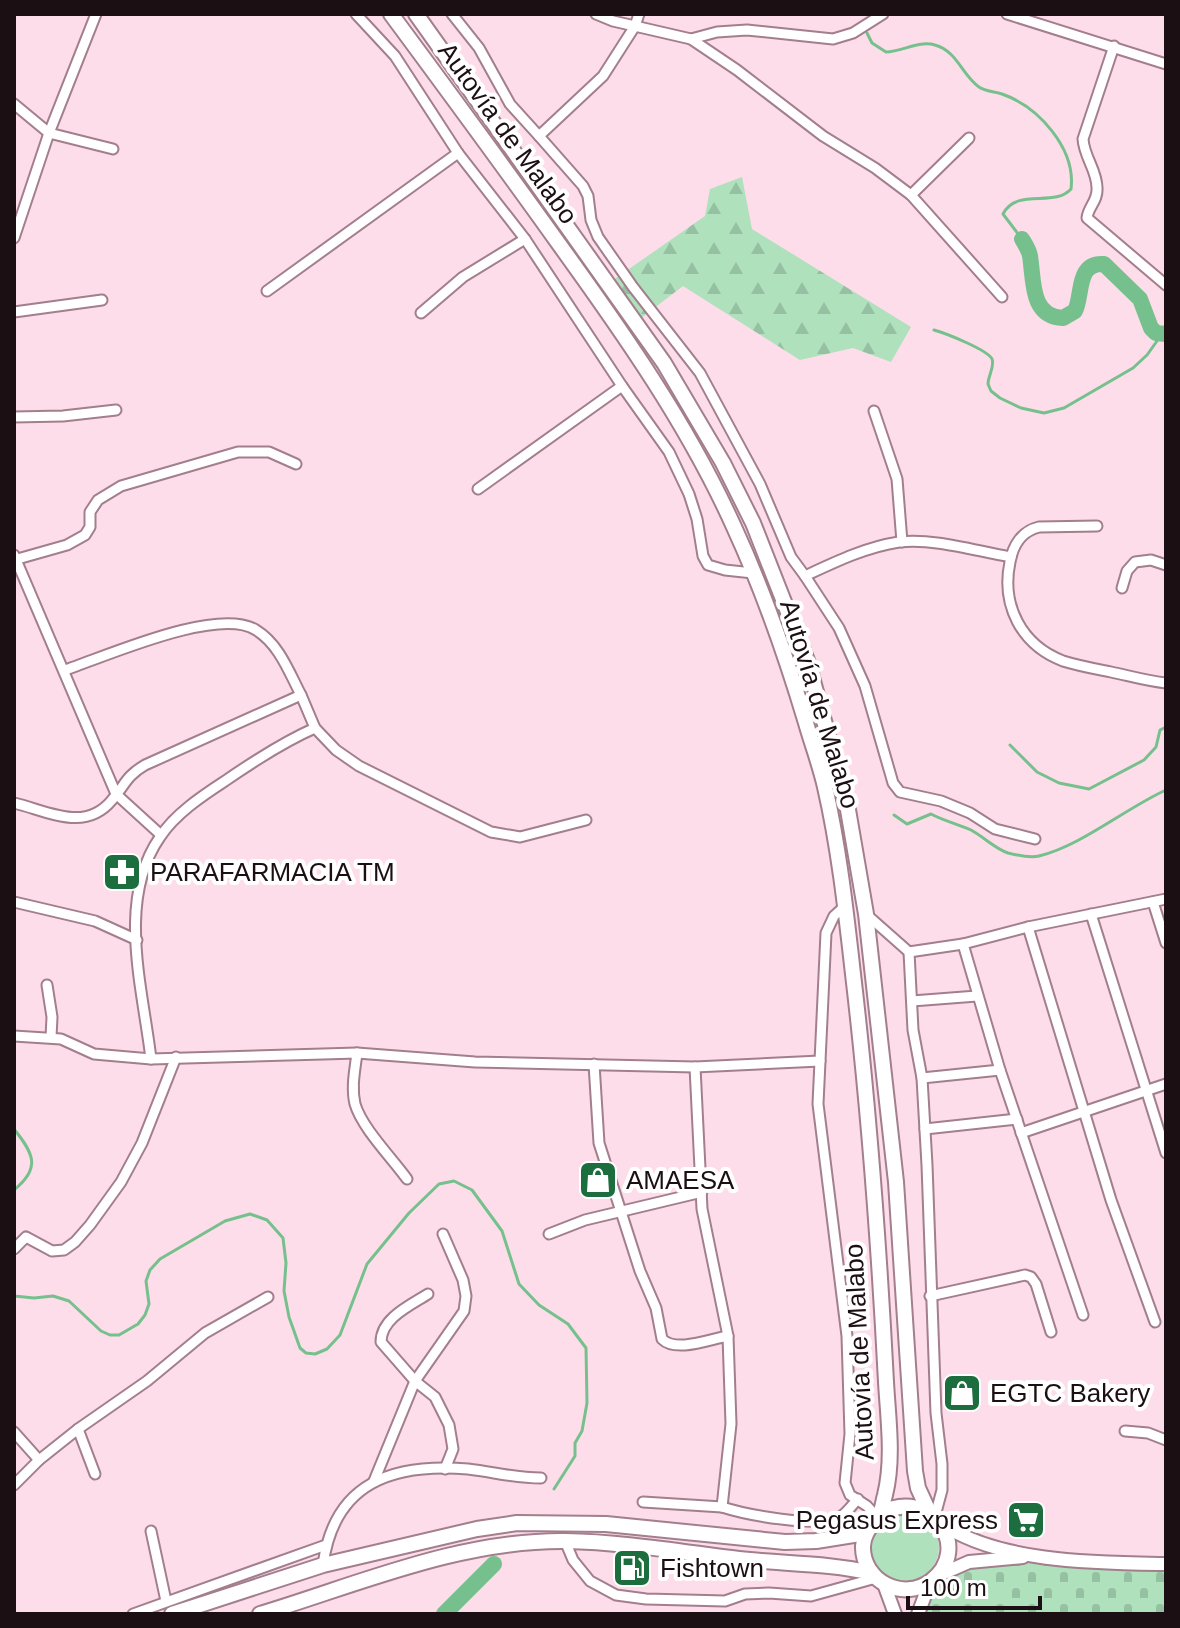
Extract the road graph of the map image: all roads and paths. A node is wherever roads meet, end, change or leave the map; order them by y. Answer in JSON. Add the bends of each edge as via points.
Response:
{"nodes":[{"id":1,"x":96,"y":14,"type":"edge"},
{"id":2,"x":356,"y":14,"type":"edge"},
{"id":3,"x":391,"y":14,"type":"edge"},
{"id":4,"x":416,"y":14,"type":"edge"},
{"id":5,"x":452,"y":14,"type":"edge"},
{"id":6,"x":596,"y":14,"type":"edge"},
{"id":7,"x":639,"y":14,"type":"edge"},
{"id":8,"x":883,"y":14,"type":"edge"},
{"id":9,"x":1007,"y":14,"type":"edge"},
{"id":10,"x":635,"y":26,"type":"junction"},
{"id":11,"x":691,"y":39,"type":"junction"},
{"id":12,"x":1114,"y":46,"type":"junction"},
{"id":13,"x":1166,"y":64,"type":"edge"},
{"id":14,"x":14,"y":104,"type":"edge"},
{"id":15,"x":49,"y":133,"type":"junction"},
{"id":16,"x":539,"y":136,"type":"junction"},
{"id":17,"x":969,"y":138,"type":"dead end"},
{"id":18,"x":113,"y":149,"type":"dead end"},
{"id":19,"x":458,"y":153,"type":"junction"},
{"id":20,"x":911,"y":195,"type":"junction"},
{"id":21,"x":14,"y":238,"type":"edge"},
{"id":22,"x":525,"y":239,"type":"junction"},
{"id":23,"x":1166,"y":285,"type":"edge"},
{"id":24,"x":267,"y":291,"type":"dead end"},
{"id":25,"x":1002,"y":297,"type":"dead end"},
{"id":26,"x":102,"y":300,"type":"dead end"},
{"id":27,"x":14,"y":312,"type":"edge"},
{"id":28,"x":421,"y":313,"type":"dead end"},
{"id":29,"x":622,"y":386,"type":"junction"},
{"id":30,"x":116,"y":410,"type":"dead end"},
{"id":31,"x":874,"y":411,"type":"dead end"},
{"id":32,"x":14,"y":417,"type":"edge"},
{"id":33,"x":296,"y":464,"type":"dead end"},
{"id":34,"x":478,"y":489,"type":"dead end"},
{"id":35,"x":1097,"y":526,"type":"dead end"},
{"id":36,"x":902,"y":542,"type":"junction"},
{"id":37,"x":1011,"y":557,"type":"junction"},
{"id":38,"x":15,"y":558,"type":"edge"},
{"id":39,"x":1166,"y":565,"type":"edge"},
{"id":40,"x":753,"y":573,"type":"junction"},
{"id":41,"x":805,"y":576,"type":"junction"},
{"id":42,"x":1122,"y":588,"type":"dead end"},
{"id":43,"x":65,"y":670,"type":"junction"},
{"id":44,"x":1166,"y":683,"type":"edge"},
{"id":45,"x":301,"y":695,"type":"junction"},
{"id":46,"x":315,"y":728,"type":"junction"},
{"id":47,"x":116,"y":794,"type":"junction"},
{"id":48,"x":14,"y":803,"type":"edge"},
{"id":49,"x":586,"y":820,"type":"dead end"},
{"id":50,"x":161,"y":835,"type":"junction"},
{"id":51,"x":1035,"y":839,"type":"dead end"},
{"id":52,"x":1166,"y":899,"type":"edge"},
{"id":53,"x":14,"y":902,"type":"edge"},
{"id":54,"x":1153,"y":902,"type":"junction"},
{"id":55,"x":845,"y":906,"type":"junction"},
{"id":56,"x":866,"y":914,"type":"junction"},
{"id":57,"x":1091,"y":914,"type":"junction"},
{"id":58,"x":1028,"y":927,"type":"junction"},
{"id":59,"x":137,"y":940,"type":"junction"},
{"id":60,"x":1166,"y":943,"type":"edge"},
{"id":61,"x":963,"y":944,"type":"junction"},
{"id":62,"x":909,"y":952,"type":"junction"},
{"id":63,"x":47,"y":985,"type":"dead end"},
{"id":64,"x":977,"y":996,"type":"junction"},
{"id":65,"x":912,"y":1001,"type":"junction"},
{"id":66,"x":14,"y":1036,"type":"edge"},
{"id":67,"x":51,"y":1037,"type":"junction"},
{"id":68,"x":357,"y":1053,"type":"junction"},
{"id":69,"x":176,"y":1057,"type":"junction"},
{"id":70,"x":151,"y":1059,"type":"junction"},
{"id":71,"x":820,"y":1061,"type":"junction"},
{"id":72,"x":594,"y":1064,"type":"junction"},
{"id":73,"x":695,"y":1067,"type":"junction"},
{"id":74,"x":1000,"y":1070,"type":"junction"},
{"id":75,"x":922,"y":1078,"type":"junction"},
{"id":76,"x":1166,"y":1084,"type":"edge"},
{"id":77,"x":1146,"y":1091,"type":"junction"},
{"id":78,"x":1084,"y":1113,"type":"junction"},
{"id":79,"x":1017,"y":1119,"type":"junction"},
{"id":80,"x":925,"y":1129,"type":"junction"},
{"id":81,"x":1021,"y":1133,"type":"junction"},
{"id":82,"x":1166,"y":1153,"type":"edge"},
{"id":83,"x":407,"y":1179,"type":"dead end"},
{"id":84,"x":702,"y":1192,"type":"junction"},
{"id":85,"x":622,"y":1211,"type":"junction"},
{"id":86,"x":443,"y":1234,"type":"dead end"},
{"id":87,"x":549,"y":1234,"type":"dead end"},
{"id":88,"x":14,"y":1249,"type":"edge"},
{"id":89,"x":428,"y":1294,"type":"dead end"},
{"id":90,"x":930,"y":1296,"type":"junction"},
{"id":91,"x":268,"y":1297,"type":"dead end"},
{"id":92,"x":1083,"y":1315,"type":"dead end"},
{"id":93,"x":1155,"y":1322,"type":"dead end"},
{"id":94,"x":1051,"y":1332,"type":"dead end"},
{"id":95,"x":728,"y":1336,"type":"junction"},
{"id":96,"x":415,"y":1381,"type":"junction"},
{"id":97,"x":78,"y":1429,"type":"junction"},
{"id":98,"x":1125,"y":1431,"type":"dead end"},
{"id":99,"x":14,"y":1432,"type":"edge"},
{"id":100,"x":1166,"y":1440,"type":"edge"},
{"id":101,"x":39,"y":1460,"type":"junction"},
{"id":102,"x":445,"y":1469,"type":"junction"},
{"id":103,"x":95,"y":1474,"type":"dead end"},
{"id":104,"x":541,"y":1478,"type":"dead end"},
{"id":105,"x":374,"y":1481,"type":"junction"},
{"id":106,"x":14,"y":1485,"type":"edge"},
{"id":107,"x":858,"y":1499,"type":"junction"},
{"id":108,"x":643,"y":1502,"type":"dead end"},
{"id":109,"x":722,"y":1507,"type":"junction"},
{"id":110,"x":878,"y":1516,"type":"junction"},
{"id":111,"x":934,"y":1517,"type":"junction"},
{"id":112,"x":151,"y":1531,"type":"dead end"},
{"id":113,"x":866,"y":1533,"type":"junction"},
{"id":114,"x":565,"y":1541,"type":"junction"},
{"id":115,"x":326,"y":1545,"type":"junction"},
{"id":116,"x":1030,"y":1556,"type":"junction"},
{"id":117,"x":1166,"y":1564,"type":"edge"},
{"id":118,"x":323,"y":1565,"type":"junction"},
{"id":119,"x":877,"y":1578,"type":"junction"},
{"id":120,"x":933,"y":1579,"type":"junction"},
{"id":121,"x":725,"y":1601,"type":"junction"},
{"id":122,"x":169,"y":1608,"type":"edge"},
{"id":123,"x":133,"y":1614,"type":"edge"},
{"id":124,"x":260,"y":1614,"type":"edge"},
{"id":125,"x":726,"y":1614,"type":"edge"},
{"id":126,"x":895,"y":1614,"type":"edge"},
{"id":127,"x":918,"y":1614,"type":"edge"}],
"edges":[{"from":1,"to":15,"type":"street"},
{"from":2,"to":19,"type":"street","via":[[395,56]]},
{"from":3,"to":40,"type":"main road","name":"Autovía de Malabo","via":[[650,373],[727,513]]},
{"from":4,"to":56,"type":"main road","name":"Autovía de Malabo","via":[[664,363],[753,523],[828,728]]},
{"from":5,"to":16,"type":"street","via":[[479,48],[510,104]]},
{"from":6,"to":10,"type":"street"},
{"from":7,"to":10,"type":"street"},
{"from":8,"to":11,"type":"street","via":[[833,39],[747,30]]},
{"from":9,"to":12,"type":"street"},
{"from":10,"to":11,"type":"street"},
{"from":10,"to":16,"type":"street","via":[[603,76]]},
{"from":11,"to":20,"type":"street"},
{"from":12,"to":13,"type":"street"},
{"from":12,"to":23,"type":"street","via":[[1083,139],[1097,188],[1087,218]]},
{"from":14,"to":15,"type":"street"},
{"from":15,"to":18,"type":"street"},
{"from":15,"to":21,"type":"street"},
{"from":16,"to":41,"type":"street","via":[[583,186],[598,237],[700,373]]},
{"from":17,"to":20,"type":"street"},
{"from":19,"to":22,"type":"street"},
{"from":19,"to":24,"type":"street"},
{"from":20,"to":25,"type":"street"},
{"from":22,"to":28,"type":"street","via":[[463,277]]},
{"from":22,"to":29,"type":"street"},
{"from":26,"to":27,"type":"street"},
{"from":29,"to":34,"type":"street"},
{"from":29,"to":40,"type":"street","via":[[684,481],[708,565]]},
{"from":30,"to":32,"type":"street"},
{"from":31,"to":36,"type":"street","via":[[897,479]]},
{"from":33,"to":38,"type":"street","via":[[269,452],[238,452],[121,486],[98,500],[85,535]]},
{"from":35,"to":37,"type":"street","via":[[1031,529],[1018,539]]},
{"from":36,"to":37,"type":"street"},
{"from":36,"to":41,"type":"street","via":[[849,556]]},
{"from":37,"to":44,"type":"street","via":[[1008,599],[1018,624],[1039,648],[1062,660]]},
{"from":38,"to":43,"type":"street"},
{"from":39,"to":42,"type":"street","via":[[1135,562]]},
{"from":40,"to":55,"type":"main road","name":"Autovía de Malabo","via":[[825,785]]},
{"from":41,"to":51,"type":"street","via":[[839,628],[865,686],[900,792],[941,801],[995,829]]},
{"from":43,"to":45,"type":"street","via":[[200,625],[234,622],[256,630],[279,652]]},
{"from":43,"to":47,"type":"street"},
{"from":45,"to":46,"type":"street"},
{"from":45,"to":47,"type":"street","via":[[145,765],[128,776]]},
{"from":46,"to":49,"type":"street","via":[[359,766],[491,832],[520,837]]},
{"from":46,"to":50,"type":"street","via":[[219,785]]},
{"from":47,"to":48,"type":"street","via":[[86,819]]},
{"from":47,"to":50,"type":"street"},
{"from":50,"to":59,"type":"street","via":[[136,902]]},
{"from":52,"to":54,"type":"street"},
{"from":53,"to":59,"type":"street","via":[[95,921]]},
{"from":54,"to":57,"type":"street"},
{"from":54,"to":60,"type":"street"},
{"from":55,"to":71,"type":"street","via":[[826,933]]},
{"from":55,"to":110,"type":"main road","name":"Autovía de Malabo","via":[[880,1256],[889,1479]]},
{"from":56,"to":62,"type":"street"},
{"from":56,"to":111,"type":"main road","name":"Autovía de Malabo","via":[[896,1182],[915,1471]]},
{"from":57,"to":58,"type":"street"},
{"from":57,"to":77,"type":"street"},
{"from":58,"to":61,"type":"street"},
{"from":58,"to":78,"type":"street"},
{"from":59,"to":70,"type":"street"},
{"from":61,"to":62,"type":"street"},
{"from":61,"to":64,"type":"street"},
{"from":62,"to":65,"type":"street"},
{"from":63,"to":67,"type":"street"},
{"from":64,"to":65,"type":"street"},
{"from":64,"to":74,"type":"street"},
{"from":65,"to":75,"type":"street"},
{"from":66,"to":67,"type":"street"},
{"from":67,"to":70,"type":"street","via":[[94,1054]]},
{"from":68,"to":69,"type":"street"},
{"from":68,"to":72,"type":"street"},
{"from":68,"to":83,"type":"street","via":[[353,1081],[359,1115]]},
{"from":69,"to":70,"type":"street"},
{"from":69,"to":88,"type":"street","via":[[142,1143],[90,1225],[64,1250],[52,1251],[26,1237]]},
{"from":71,"to":73,"type":"street"},
{"from":71,"to":107,"type":"street","via":[[819,1116],[847,1336],[850,1434],[845,1483]]},
{"from":72,"to":73,"type":"street"},
{"from":72,"to":85,"type":"street","via":[[599,1143]]},
{"from":73,"to":84,"type":"street"},
{"from":74,"to":75,"type":"street"},
{"from":74,"to":79,"type":"street"},
{"from":75,"to":80,"type":"street"},
{"from":76,"to":77,"type":"street"},
{"from":77,"to":78,"type":"street"},
{"from":77,"to":82,"type":"street"},
{"from":78,"to":81,"type":"street"},
{"from":78,"to":93,"type":"street"},
{"from":79,"to":80,"type":"street"},
{"from":79,"to":81,"type":"street"},
{"from":80,"to":90,"type":"street"},
{"from":81,"to":92,"type":"street"},
{"from":84,"to":85,"type":"street"},
{"from":84,"to":95,"type":"street"},
{"from":85,"to":87,"type":"street"},
{"from":85,"to":95,"type":"street","via":[[665,1343],[675,1346]]},
{"from":86,"to":96,"type":"street","via":[[463,1280],[464,1311]]},
{"from":89,"to":96,"type":"street","via":[[387,1322],[381,1334],[381,1342]]},
{"from":90,"to":94,"type":"street","via":[[1025,1275],[1036,1284]]},
{"from":90,"to":111,"type":"street","via":[[942,1464]]},
{"from":91,"to":97,"type":"street","via":[[205,1333]]},
{"from":95,"to":109,"type":"street","via":[[731,1424]]},
{"from":96,"to":102,"type":"street","via":[[435,1397],[449,1425],[453,1449]]},
{"from":96,"to":105,"type":"street"},
{"from":97,"to":101,"type":"street"},
{"from":97,"to":103,"type":"street"},
{"from":98,"to":100,"type":"street"},
{"from":99,"to":101,"type":"street"},
{"from":101,"to":106,"type":"street"},
{"from":102,"to":104,"type":"street"},
{"from":102,"to":105,"type":"street","via":[[405,1470]]},
{"from":105,"to":115,"type":"street","via":[[342,1509]]},
{"from":107,"to":109,"type":"street","via":[[840,1517],[824,1519],[761,1517]]},
{"from":107,"to":110,"type":"street"},
{"from":108,"to":109,"type":"street"},
{"from":110,"to":111,"type":"main road","via":[[904,1505]]},
{"from":110,"to":113,"type":"main road"},
{"from":111,"to":116,"type":"main road","via":[[979,1542]]},
{"from":111,"to":120,"type":"main road","via":[[946,1535],[948,1550]]},
{"from":112,"to":122,"type":"street"},
{"from":113,"to":118,"type":"main road","via":[[785,1542],[606,1524],[517,1523]]},
{"from":113,"to":119,"type":"main road","via":[[865,1561]]},
{"from":114,"to":119,"type":"main road","via":[[830,1564]]},
{"from":114,"to":121,"type":"street","via":[[590,1581],[616,1595],[670,1602]]},
{"from":114,"to":124,"type":"main road","via":[[501,1546],[417,1564]]},
{"from":115,"to":118,"type":"street"},
{"from":115,"to":122,"type":"street"},
{"from":116,"to":117,"type":"main road"},
{"from":116,"to":120,"type":"main road","via":[[969,1562]]},
{"from":118,"to":122,"type":"main road"},
{"from":119,"to":120,"type":"main road","via":[[907,1590]]},
{"from":119,"to":121,"type":"street","via":[[811,1596],[745,1594]]},
{"from":119,"to":126,"type":"main road"},
{"from":120,"to":127,"type":"main road"},
{"from":121,"to":125,"type":"street"},
{"from":122,"to":123,"type":"street"}]}
